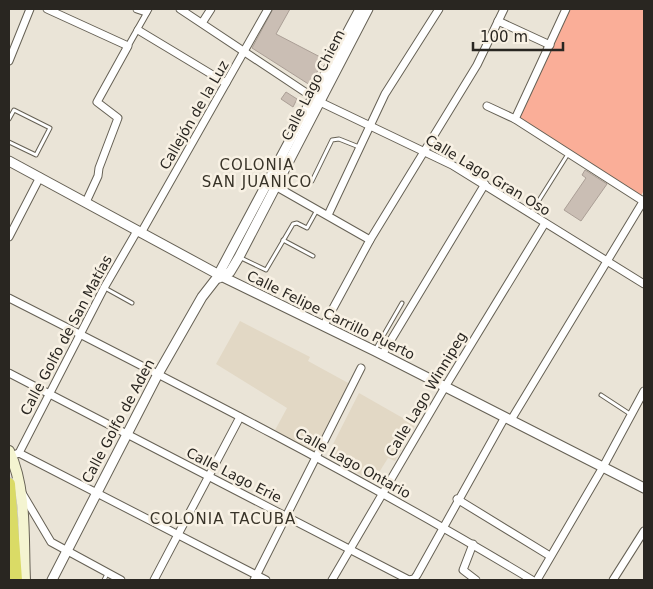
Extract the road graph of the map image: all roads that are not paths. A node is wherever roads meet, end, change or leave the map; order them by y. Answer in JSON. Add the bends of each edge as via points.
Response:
{"nodes":[{"id":1,"x":30,"y":9,"type":"edge"},
{"id":2,"x":47,"y":9,"type":"edge"},
{"id":3,"x":137,"y":9,"type":"edge"},
{"id":4,"x":180,"y":9,"type":"edge"},
{"id":5,"x":211,"y":9,"type":"edge"},
{"id":6,"x":268,"y":9,"type":"edge"},
{"id":7,"x":360,"y":9,"type":"edge"},
{"id":8,"x":368,"y":9,"type":"edge"},
{"id":9,"x":438,"y":9,"type":"edge"},
{"id":10,"x":502,"y":9,"type":"edge"},
{"id":11,"x":566,"y":9,"type":"edge"},
{"id":12,"x":147,"y":10,"type":"edge"},
{"id":13,"x":498,"y":21,"type":"junction"},
{"id":14,"x":202,"y":23,"type":"junction"},
{"id":15,"x":138,"y":30,"type":"junction"},
{"id":16,"x":550,"y":45,"type":"junction"},
{"id":17,"x":128,"y":46,"type":"junction"},
{"id":18,"x":245,"y":52,"type":"junction"},
{"id":19,"x":9,"y":61,"type":"edge"},
{"id":20,"x":226,"y":83,"type":"junction"},
{"id":21,"x":317,"y":100,"type":"junction"},
{"id":22,"x":487,"y":106,"type":"dead end"},
{"id":23,"x":9,"y":119,"type":"edge"},
{"id":24,"x":515,"y":119,"type":"junction"},
{"id":25,"x":370,"y":125,"type":"junction"},
{"id":26,"x":9,"y":142,"type":"edge"},
{"id":27,"x":359,"y":147,"type":"junction"},
{"id":28,"x":425,"y":150,"type":"junction"},
{"id":29,"x":568,"y":154,"type":"junction"},
{"id":30,"x":9,"y":161,"type":"edge"},
{"id":31,"x":40,"y":177,"type":"junction"},
{"id":32,"x":312,"y":180,"type":"dead end"},
{"id":33,"x":486,"y":184,"type":"junction"},
{"id":34,"x":277,"y":187,"type":"junction"},
{"id":35,"x":644,"y":201,"type":"edge"},
{"id":36,"x":86,"y":202,"type":"junction"},
{"id":37,"x":318,"y":209,"type":"junction"},
{"id":38,"x":531,"y":214,"type":"junction"},
{"id":39,"x":328,"y":215,"type":"junction"},
{"id":40,"x":545,"y":223,"type":"junction"},
{"id":41,"x":139,"y":232,"type":"junction"},
{"id":42,"x":9,"y":237,"type":"edge"},
{"id":43,"x":283,"y":240,"type":"junction"},
{"id":44,"x":370,"y":240,"type":"junction"},
{"id":45,"x":313,"y":256,"type":"dead end"},
{"id":46,"x":239,"y":257,"type":"junction"},
{"id":47,"x":606,"y":261,"type":"junction"},
{"id":48,"x":219,"y":276,"type":"junction"},
{"id":49,"x":644,"y":284,"type":"edge"},
{"id":50,"x":104,"y":288,"type":"junction"},
{"id":51,"x":9,"y":298,"type":"edge"},
{"id":52,"x":132,"y":302,"type":"dead end"},
{"id":53,"x":402,"y":303,"type":"dead end"},
{"id":54,"x":324,"y":325,"type":"junction"},
{"id":55,"x":80,"y":334,"type":"junction"},
{"id":56,"x":379,"y":353,"type":"junction"},
{"id":57,"x":361,"y":368,"type":"dead end"},
{"id":58,"x":9,"y":373,"type":"edge"},
{"id":59,"x":158,"y":374,"type":"junction"},
{"id":60,"x":445,"y":387,"type":"junction"},
{"id":61,"x":49,"y":393,"type":"junction"},
{"id":62,"x":644,"y":393,"type":"edge"},
{"id":63,"x":601,"y":395,"type":"dead end"},
{"id":64,"x":631,"y":414,"type":"junction"},
{"id":65,"x":240,"y":417,"type":"junction"},
{"id":66,"x":508,"y":418,"type":"junction"},
{"id":67,"x":126,"y":434,"type":"junction"},
{"id":68,"x":13,"y":453,"type":"edge"},
{"id":69,"x":317,"y":458,"type":"junction"},
{"id":70,"x":603,"y":466,"type":"junction"},
{"id":71,"x":210,"y":476,"type":"junction"},
{"id":72,"x":12,"y":486,"type":"edge"},
{"id":73,"x":644,"y":488,"type":"edge"},
{"id":74,"x":96,"y":492,"type":"junction"},
{"id":75,"x":382,"y":493,"type":"junction"},
{"id":76,"x":457,"y":499,"type":"junction"},
{"id":77,"x":287,"y":516,"type":"junction"},
{"id":78,"x":442,"y":526,"type":"junction"},
{"id":79,"x":644,"y":531,"type":"edge"},
{"id":80,"x":178,"y":536,"type":"junction"},
{"id":81,"x":473,"y":544,"type":"junction"},
{"id":82,"x":349,"y":548,"type":"junction"},
{"id":83,"x":66,"y":551,"type":"junction"},
{"id":84,"x":550,"y":556,"type":"junction"},
{"id":85,"x":105,"y":577,"type":"edge"},
{"id":86,"x":398,"y":577,"type":"edge"},
{"id":87,"x":255,"y":578,"type":"edge"},
{"id":88,"x":16,"y":580,"type":"edge"},
{"id":89,"x":25,"y":580,"type":"edge"},
{"id":90,"x":52,"y":580,"type":"edge"},
{"id":91,"x":121,"y":580,"type":"edge"},
{"id":92,"x":154,"y":580,"type":"edge"},
{"id":93,"x":266,"y":580,"type":"edge"},
{"id":94,"x":332,"y":580,"type":"edge"},
{"id":95,"x":409,"y":580,"type":"edge"},
{"id":96,"x":476,"y":580,"type":"edge"},
{"id":97,"x":532,"y":580,"type":"edge"},
{"id":98,"x":537,"y":580,"type":"edge"},
{"id":99,"x":613,"y":580,"type":"edge"}],
"edges":[{"from":1,"to":19,"type":"street"},
{"from":2,"to":17,"type":"street"},
{"from":3,"to":12,"type":"street"},
{"from":4,"to":14,"type":"street","name":"Calle Lago Gran Oso"},
{"from":5,"to":14,"type":"street"},
{"from":6,"to":18,"type":"street","name":"Callejón de la Luz"},
{"from":7,"to":21,"type":"street","name":"Calle Lago Chiem"},
{"from":8,"to":21,"type":"street","name":"Calle Lago Chiem"},
{"from":9,"to":25,"type":"street","via":[[385,94]]},
{"from":10,"to":13,"type":"street"},
{"from":11,"to":16,"type":"street"},
{"from":12,"to":15,"type":"street"},
{"from":13,"to":16,"type":"street"},
{"from":13,"to":28,"type":"street","via":[[477,64]]},
{"from":14,"to":18,"type":"street","name":"Calle Lago Gran Oso"},
{"from":15,"to":17,"type":"street"},
{"from":15,"to":20,"type":"street"},
{"from":16,"to":24,"type":"street"},
{"from":17,"to":36,"type":"street","via":[[98,102],[118,119]]},
{"from":18,"to":20,"type":"street","name":"Callejón de la Luz"},
{"from":18,"to":21,"type":"street","name":"Calle Lago Gran Oso"},
{"from":20,"to":41,"type":"street","name":"Callejón de la Luz"},
{"from":21,"to":25,"type":"street","name":"Calle Lago Gran Oso"},
{"from":21,"to":34,"type":"street","name":"Calle Lago Chiem"},
{"from":21,"to":48,"type":"street","name":"Calle Lago Chiem"},
{"from":22,"to":24,"type":"street"},
{"from":23,"to":26,"type":"lane","via":[[14,110],[50,128],[36,155]]},
{"from":24,"to":29,"type":"street"},
{"from":25,"to":27,"type":"street"},
{"from":25,"to":28,"type":"street","name":"Calle Lago Gran Oso"},
{"from":27,"to":32,"type":"lane","via":[[339,139],[332,140]]},
{"from":27,"to":39,"type":"street"},
{"from":28,"to":33,"type":"street","name":"Calle Lago Gran Oso"},
{"from":28,"to":44,"type":"street"},
{"from":29,"to":35,"type":"street"},
{"from":29,"to":38,"type":"lane"},
{"from":30,"to":31,"type":"street","name":"Calle Felipe Carrillo Puerto"},
{"from":31,"to":36,"type":"street","name":"Calle Felipe Carrillo Puerto"},
{"from":31,"to":42,"type":"street"},
{"from":33,"to":38,"type":"street","name":"Calle Lago Gran Oso"},
{"from":33,"to":56,"type":"street"},
{"from":34,"to":37,"type":"street"},
{"from":34,"to":46,"type":"street","name":"Calle Lago Chiem"},
{"from":35,"to":47,"type":"street"},
{"from":36,"to":41,"type":"street","name":"Calle Felipe Carrillo Puerto"},
{"from":37,"to":39,"type":"street"},
{"from":37,"to":43,"type":"lane","via":[[307,228],[295,223]]},
{"from":38,"to":40,"type":"street","name":"Calle Lago Gran Oso"},
{"from":39,"to":44,"type":"street"},
{"from":40,"to":47,"type":"street","name":"Calle Lago Gran Oso"},
{"from":40,"to":60,"type":"street","name":"Calle Lago Winnipeg"},
{"from":41,"to":48,"type":"street","name":"Calle Felipe Carrillo Puerto"},
{"from":41,"to":50,"type":"street","name":"Calle Golfo de San Matías"},
{"from":43,"to":45,"type":"lane"},
{"from":43,"to":46,"type":"lane","via":[[266,270]]},
{"from":44,"to":54,"type":"street"},
{"from":46,"to":48,"type":"street","name":"Calle Lago Chiem","via":[[230,272]]},
{"from":47,"to":49,"type":"street","name":"Calle Lago Gran Oso"},
{"from":47,"to":66,"type":"street"},
{"from":48,"to":54,"type":"street","name":"Calle Felipe Carrillo Puerto"},
{"from":48,"to":59,"type":"street","name":"Calle Golfo de Aden","via":[[202,297]]},
{"from":50,"to":52,"type":"lane"},
{"from":50,"to":55,"type":"street","name":"Calle Golfo de San Matías"},
{"from":51,"to":55,"type":"street","name":"Calle Lago Ontario"},
{"from":53,"to":56,"type":"lane"},
{"from":54,"to":56,"type":"street","name":"Calle Felipe Carrillo Puerto"},
{"from":55,"to":59,"type":"street","name":"Calle Lago Ontario"},
{"from":55,"to":61,"type":"street","name":"Calle Golfo de San Matías"},
{"from":56,"to":60,"type":"street","name":"Calle Felipe Carrillo Puerto"},
{"from":57,"to":69,"type":"street"},
{"from":58,"to":61,"type":"street","name":"Calle Lago Erie"},
{"from":59,"to":65,"type":"street","name":"Calle Lago Ontario"},
{"from":59,"to":67,"type":"street","name":"Calle Golfo de Aden"},
{"from":60,"to":66,"type":"street","name":"Calle Felipe Carrillo Puerto"},
{"from":60,"to":75,"type":"street","name":"Calle Lago Winnipeg"},
{"from":61,"to":67,"type":"street","name":"Calle Lago Erie"},
{"from":61,"to":68,"type":"street","name":"Calle Golfo de San Matías"},
{"from":62,"to":64,"type":"street"},
{"from":63,"to":64,"type":"lane"},
{"from":64,"to":70,"type":"street"},
{"from":65,"to":69,"type":"street","name":"Calle Lago Ontario"},
{"from":65,"to":71,"type":"street"},
{"from":66,"to":70,"type":"street","name":"Calle Felipe Carrillo Puerto"},
{"from":66,"to":76,"type":"street"},
{"from":67,"to":71,"type":"street","name":"Calle Lago Erie"},
{"from":67,"to":74,"type":"street","name":"Calle Golfo de Aden"},
{"from":68,"to":72,"type":"main road"},
{"from":68,"to":74,"type":"street"},
{"from":69,"to":75,"type":"street","name":"Calle Lago Ontario"},
{"from":69,"to":77,"type":"street"},
{"from":70,"to":73,"type":"street","name":"Calle Felipe Carrillo Puerto"},
{"from":70,"to":84,"type":"street"},
{"from":71,"to":77,"type":"street","name":"Calle Lago Erie"},
{"from":71,"to":80,"type":"street"},
{"from":72,"to":83,"type":"street","via":[[51,542]]},
{"from":72,"to":88,"type":"highway"},
{"from":72,"to":89,"type":"main road"},
{"from":74,"to":80,"type":"street"},
{"from":74,"to":83,"type":"street","name":"Calle Golfo de Aden"},
{"from":75,"to":78,"type":"street","name":"Calle Lago Ontario"},
{"from":75,"to":82,"type":"street","name":"Calle Lago Winnipeg"},
{"from":76,"to":78,"type":"street"},
{"from":76,"to":84,"type":"street"},
{"from":77,"to":82,"type":"street","name":"Calle Lago Erie"},
{"from":77,"to":87,"type":"street"},
{"from":78,"to":81,"type":"street","name":"Calle Lago Ontario"},
{"from":78,"to":95,"type":"street","via":[[417,575]]},
{"from":79,"to":99,"type":"street"},
{"from":80,"to":87,"type":"street"},
{"from":80,"to":92,"type":"street"},
{"from":81,"to":96,"type":"street","via":[[463,570]]},
{"from":81,"to":97,"type":"street","name":"Calle Lago Ontario"},
{"from":82,"to":86,"type":"street","name":"Calle Lago Erie"},
{"from":82,"to":94,"type":"street","name":"Calle Lago Winnipeg"},
{"from":83,"to":85,"type":"street"},
{"from":83,"to":90,"type":"street","name":"Calle Golfo de Aden"},
{"from":84,"to":98,"type":"street"},
{"from":85,"to":91,"type":"street"},
{"from":86,"to":95,"type":"street","name":"Calle Lago Erie"},
{"from":87,"to":93,"type":"street"}]}
